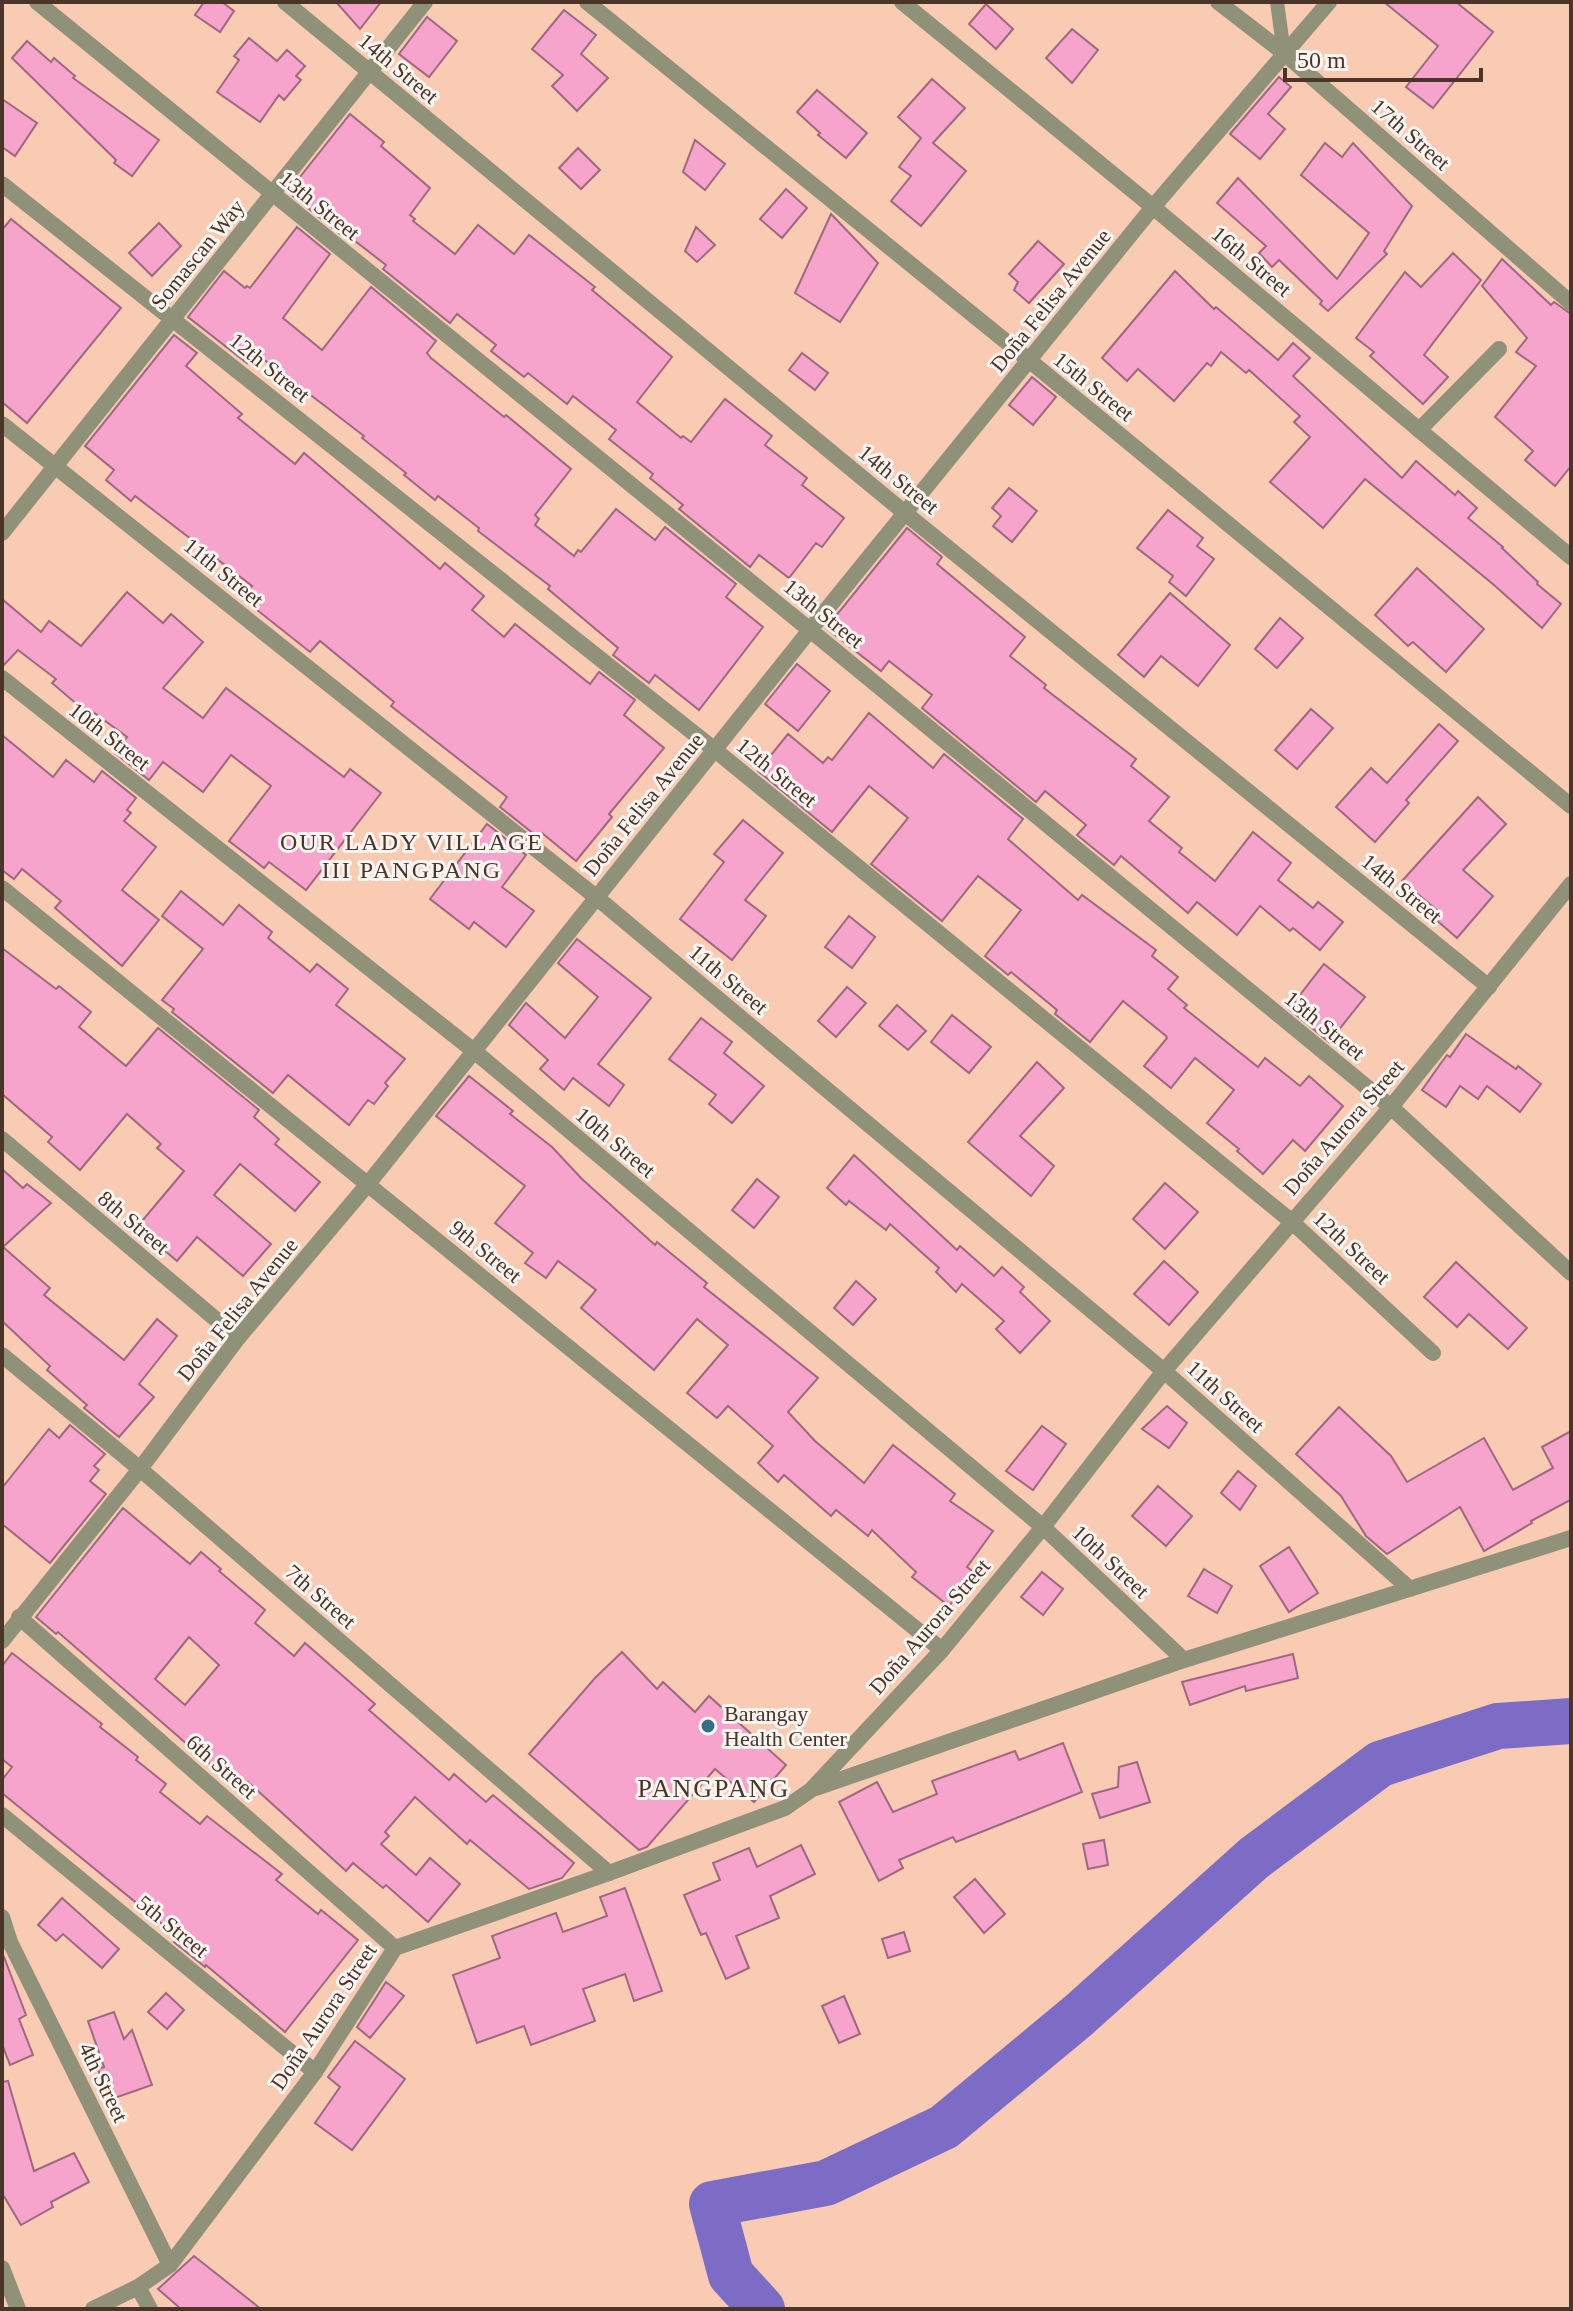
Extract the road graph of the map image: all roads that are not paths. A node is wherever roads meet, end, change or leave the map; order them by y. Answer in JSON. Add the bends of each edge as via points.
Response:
{"nodes":[{"id":1,"x":37,"y":2,"type":"edge"},
{"id":2,"x":285,"y":2,"type":"edge"},
{"id":3,"x":425,"y":2,"type":"edge"},
{"id":4,"x":587,"y":2,"type":"edge"},
{"id":5,"x":902,"y":2,"type":"edge"},
{"id":6,"x":1218,"y":2,"type":"edge"},
{"id":7,"x":1277,"y":2,"type":"edge"},
{"id":8,"x":1329,"y":2,"type":"edge"},
{"id":9,"x":1284,"y":53,"type":"junction"},
{"id":10,"x":370,"y":73,"type":"junction"},
{"id":11,"x":2,"y":184,"type":"edge"},
{"id":12,"x":273,"y":195,"type":"junction"},
{"id":13,"x":1153,"y":207,"type":"junction"},
{"id":14,"x":1571,"y":303,"type":"edge"},
{"id":15,"x":173,"y":318,"type":"junction"},
{"id":16,"x":1499,"y":349,"type":"dead end"},
{"id":17,"x":1030,"y":361,"type":"junction"},
{"id":18,"x":2,"y":424,"type":"edge"},
{"id":19,"x":1419,"y":430,"type":"junction"},
{"id":20,"x":55,"y":465,"type":"junction"},
{"id":21,"x":905,"y":513,"type":"junction"},
{"id":22,"x":2,"y":533,"type":"edge"},
{"id":23,"x":1569,"y":551,"type":"edge"},
{"id":24,"x":810,"y":630,"type":"junction"},
{"id":25,"x":2,"y":678,"type":"edge"},
{"id":26,"x":715,"y":750,"type":"junction"},
{"id":27,"x":1571,"y":806,"type":"edge"},
{"id":28,"x":1571,"y":884,"type":"edge"},
{"id":29,"x":2,"y":888,"type":"edge"},
{"id":30,"x":596,"y":897,"type":"junction"},
{"id":31,"x":1489,"y":987,"type":"junction"},
{"id":32,"x":474,"y":1051,"type":"junction"},
{"id":33,"x":1391,"y":1107,"type":"junction"},
{"id":34,"x":2,"y":1139,"type":"edge"},
{"id":35,"x":368,"y":1184,"type":"junction"},
{"id":36,"x":1291,"y":1221,"type":"junction"},
{"id":37,"x":1571,"y":1273,"type":"edge"},
{"id":38,"x":238,"y":1338,"type":"junction"},
{"id":39,"x":1433,"y":1353,"type":"dead end"},
{"id":40,"x":2,"y":1355,"type":"edge"},
{"id":41,"x":1164,"y":1371,"type":"junction"},
{"id":42,"x":140,"y":1469,"type":"junction"},
{"id":43,"x":1043,"y":1527,"type":"junction"},
{"id":44,"x":1571,"y":1538,"type":"edge"},
{"id":45,"x":1410,"y":1589,"type":"junction"},
{"id":46,"x":19,"y":1617,"type":"junction"},
{"id":47,"x":2,"y":1641,"type":"edge"},
{"id":48,"x":942,"y":1650,"type":"junction"},
{"id":49,"x":1184,"y":1660,"type":"junction"},
{"id":50,"x":811,"y":1790,"type":"junction"},
{"id":51,"x":2,"y":1815,"type":"edge"},
{"id":52,"x":609,"y":1873,"type":"junction"},
{"id":53,"x":2,"y":1917,"type":"edge"},
{"id":54,"x":395,"y":1948,"type":"junction"},
{"id":55,"x":315,"y":2072,"type":"junction"},
{"id":56,"x":170,"y":2265,"type":"junction"},
{"id":57,"x":2,"y":2268,"type":"edge"},
{"id":58,"x":138,"y":2287,"type":"junction"},
{"id":59,"x":18,"y":2309,"type":"edge"},
{"id":60,"x":93,"y":2309,"type":"edge"},
{"id":61,"x":150,"y":2309,"type":"edge"}],
"edges":[{"from":1,"to":12,"type":"street","name":"13th Street"},
{"from":2,"to":10,"type":"street","name":"14th Street"},
{"from":3,"to":10,"type":"street","name":"Somascan Way"},
{"from":4,"to":17,"type":"street","name":"15th Street"},
{"from":5,"to":13,"type":"street","name":"16th Street"},
{"from":6,"to":9,"type":"street","name":"17th Street"},
{"from":7,"to":9,"type":"lane"},
{"from":8,"to":9,"type":"street","name":"Doña Felisa Avenue"},
{"from":9,"to":13,"type":"street","name":"Doña Felisa Avenue"},
{"from":9,"to":14,"type":"street","name":"17th Street"},
{"from":10,"to":12,"type":"street","name":"Somascan Way"},
{"from":10,"to":21,"type":"street","name":"14th Street"},
{"from":11,"to":15,"type":"street","name":"12th Street"},
{"from":12,"to":15,"type":"street","name":"Somascan Way"},
{"from":12,"to":24,"type":"street","name":"13th Street"},
{"from":13,"to":17,"type":"street","name":"Doña Felisa Avenue"},
{"from":13,"to":19,"type":"street","name":"16th Street"},
{"from":15,"to":20,"type":"street","name":"Somascan Way"},
{"from":15,"to":26,"type":"street","name":"12th Street"},
{"from":16,"to":19,"type":"street"},
{"from":17,"to":21,"type":"street","name":"Doña Felisa Avenue"},
{"from":17,"to":27,"type":"street","name":"15th Street"},
{"from":18,"to":20,"type":"street","name":"11th Street"},
{"from":19,"to":23,"type":"street","name":"16th Street"},
{"from":20,"to":22,"type":"street","name":"Somascan Way"},
{"from":20,"to":30,"type":"street","name":"11th Street"},
{"from":21,"to":24,"type":"street","name":"Doña Felisa Avenue"},
{"from":21,"to":31,"type":"street","name":"14th Street"},
{"from":24,"to":26,"type":"street","name":"Doña Felisa Avenue"},
{"from":24,"to":33,"type":"street","name":"13th Street"},
{"from":25,"to":32,"type":"street","name":"10th Street"},
{"from":26,"to":30,"type":"street","name":"Doña Felisa Avenue"},
{"from":26,"to":36,"type":"street","name":"12th Street"},
{"from":28,"to":31,"type":"street","name":"Doña Aurora Street"},
{"from":29,"to":35,"type":"street","name":"9th Street"},
{"from":30,"to":32,"type":"street","name":"Doña Felisa Avenue"},
{"from":30,"to":41,"type":"street","name":"11th Street"},
{"from":31,"to":33,"type":"street","name":"Doña Aurora Street"},
{"from":32,"to":35,"type":"street","name":"Doña Felisa Avenue"},
{"from":32,"to":43,"type":"street","name":"10th Street"},
{"from":33,"to":36,"type":"street","name":"Doña Aurora Street"},
{"from":33,"to":37,"type":"street","name":"13th Street"},
{"from":34,"to":38,"type":"street","name":"8th Street"},
{"from":35,"to":38,"type":"street","name":"Doña Felisa Avenue"},
{"from":35,"to":48,"type":"street","name":"9th Street"},
{"from":36,"to":39,"type":"street","name":"12th Street"},
{"from":36,"to":41,"type":"street","name":"Doña Aurora Street"},
{"from":38,"to":42,"type":"street","name":"Doña Felisa Avenue"},
{"from":40,"to":42,"type":"street","name":"7th Street"},
{"from":41,"to":43,"type":"street","name":"Doña Aurora Street"},
{"from":41,"to":45,"type":"street","name":"11th Street"},
{"from":42,"to":46,"type":"street","name":"Doña Felisa Avenue"},
{"from":42,"to":52,"type":"street","name":"7th Street"},
{"from":43,"to":48,"type":"street","name":"Doña Aurora Street"},
{"from":43,"to":49,"type":"street","name":"10th Street"},
{"from":44,"to":45,"type":"street"},
{"from":45,"to":49,"type":"street"},
{"from":46,"to":47,"type":"street","name":"Doña Felisa Avenue"},
{"from":46,"to":54,"type":"street","name":"6th Street"},
{"from":48,"to":50,"type":"street","name":"Doña Aurora Street"},
{"from":49,"to":50,"type":"street"},
{"from":50,"to":52,"type":"street","name":"Doña Aurora Street","via":[[785,1808]]},
{"from":51,"to":55,"type":"street","name":"5th Street"},
{"from":52,"to":54,"type":"street","name":"Doña Aurora Street"},
{"from":53,"to":56,"type":"street","name":"4th Street"},
{"from":54,"to":55,"type":"street","name":"Doña Aurora Street"},
{"from":55,"to":56,"type":"street","name":"Doña Aurora Street"},
{"from":56,"to":58,"type":"street","name":"Doña Aurora Street"},
{"from":57,"to":59,"type":"street"},
{"from":58,"to":60,"type":"street","name":"Doña Aurora Street"},
{"from":58,"to":61,"type":"street"}]}
